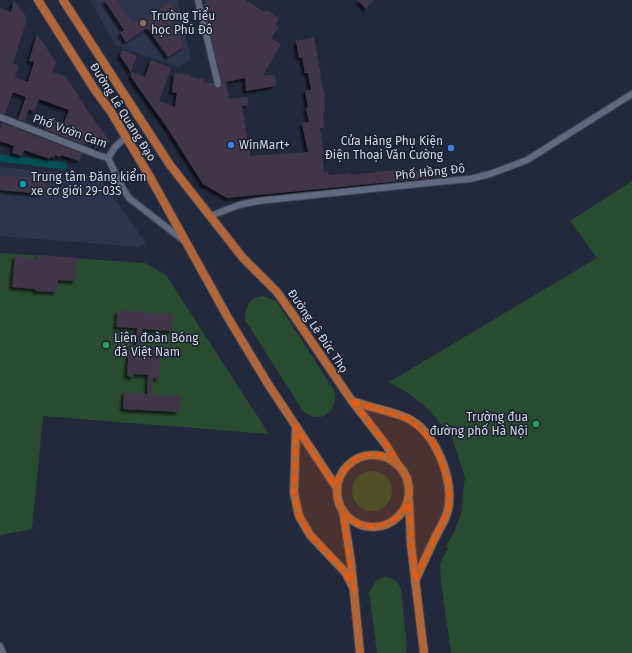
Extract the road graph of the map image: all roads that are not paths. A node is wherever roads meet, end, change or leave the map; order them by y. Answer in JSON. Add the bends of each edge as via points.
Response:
{"nodes":[{"id":1,"x":38,"y":0,"type":"edge"},
{"id":2,"x":64,"y":0,"type":"edge"},
{"id":3,"x":198,"y":0,"type":"edge"},
{"id":4,"x":218,"y":84,"type":"dead end"},
{"id":5,"x":632,"y":94,"type":"edge"},
{"id":6,"x":0,"y":117,"type":"edge"},
{"id":7,"x":126,"y":137,"type":"junction"},
{"id":8,"x":108,"y":158,"type":"junction"},
{"id":9,"x":210,"y":216,"type":"junction"},
{"id":10,"x":184,"y":240,"type":"junction"},
{"id":11,"x":352,"y":401,"type":"junction"},
{"id":12,"x":296,"y":426,"type":"junction"},
{"id":13,"x":398,"y":465,"type":"junction"},
{"id":14,"x":337,"y":488,"type":"junction"},
{"id":15,"x":409,"y":497,"type":"junction"},
{"id":16,"x":343,"y":511,"type":"junction"},
{"id":17,"x":415,"y":581,"type":"junction"},
{"id":18,"x":354,"y":589,"type":"junction"},
{"id":19,"x":0,"y":646,"type":"edge"},
{"id":20,"x":4,"y":653,"type":"edge"},
{"id":21,"x":360,"y":653,"type":"edge"},
{"id":22,"x":424,"y":653,"type":"edge"}],
"edges":[{"from":1,"to":7,"type":"main road","name":"Đường Lê Quang Đạo"},
{"from":2,"to":9,"type":"main road","name":"Đường Lê Quang Đạo","via":[[170,165]]},
{"from":3,"to":4,"type":"street"},
{"from":5,"to":9,"type":"street","name":"Phố Hồng Đô","via":[[527,160],[490,174],[447,182],[258,201]]},
{"from":6,"to":8,"type":"street","name":"Phố Vườn Cam"},
{"from":7,"to":8,"type":"street","name":"Phố Vườn Cam"},
{"from":7,"to":10,"type":"main road","name":"Đường Lê Quang Đạo"},
{"from":8,"to":10,"type":"street","via":[[129,198]]},
{"from":9,"to":11,"type":"main road","name":"Đường Lê Đức Thọ","via":[[243,258],[277,292]]},
{"from":10,"to":12,"type":"main road","via":[[226,316]]},
{"from":11,"to":13,"type":"main road","name":"Đường Lê Đức Thọ"},
{"from":11,"to":17,"type":"main road","via":[[408,418],[421,428],[434,444],[443,463],[449,483],[448,508],[444,522]]},
{"from":12,"to":14,"type":"main road"},
{"from":12,"to":18,"type":"main road","via":[[294,492],[299,516],[310,535],[345,572]]},
{"from":13,"to":14,"type":"main road","via":[[388,458],[365,455],[345,467],[339,477]]},
{"from":13,"to":15,"type":"main road","via":[[409,485]]},
{"from":14,"to":16,"type":"main road","via":[[338,500]]},
{"from":15,"to":16,"type":"main road","via":[[397,518],[374,527],[351,520]]},
{"from":15,"to":17,"type":"main road"},
{"from":16,"to":18,"type":"main road"},
{"from":17,"to":22,"type":"main road"},
{"from":18,"to":21,"type":"main road"},
{"from":19,"to":20,"type":"street"}]}
